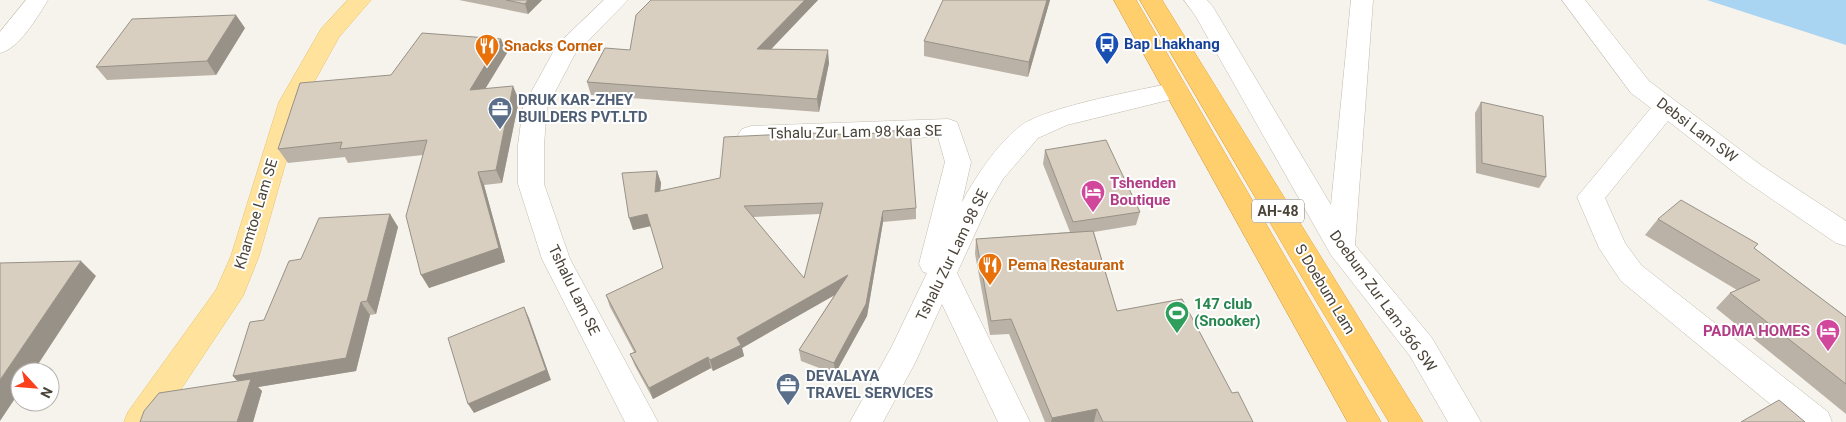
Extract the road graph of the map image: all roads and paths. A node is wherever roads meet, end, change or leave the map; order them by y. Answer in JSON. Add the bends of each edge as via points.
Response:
{"nodes":[{"id":1,"x":38,"y":0,"type":"edge"},
{"id":2,"x":360,"y":0,"type":"edge"},
{"id":3,"x":617,"y":0,"type":"edge"},
{"id":4,"x":1125,"y":0,"type":"edge"},
{"id":5,"x":1151,"y":0,"type":"edge"},
{"id":6,"x":1195,"y":0,"type":"edge"},
{"id":7,"x":1362,"y":0,"type":"edge"},
{"id":8,"x":1573,"y":0,"type":"edge"},
{"id":9,"x":0,"y":46,"type":"edge"},
{"id":10,"x":1176,"y":90,"type":"junction"},
{"id":11,"x":1665,"y":107,"type":"junction"},
{"id":12,"x":750,"y":135,"type":"edge"},
{"id":13,"x":1846,"y":234,"type":"edge"},
{"id":14,"x":1340,"y":247,"type":"junction"},
{"id":15,"x":942,"y":273,"type":"junction"},
{"id":16,"x":923,"y":315,"type":"junction"},
{"id":17,"x":140,"y":422,"type":"edge"},
{"id":18,"x":642,"y":422,"type":"edge"},
{"id":19,"x":866,"y":422,"type":"edge"},
{"id":20,"x":1014,"y":422,"type":"edge"},
{"id":21,"x":1365,"y":422,"type":"edge"},
{"id":22,"x":1407,"y":422,"type":"edge"},
{"id":23,"x":1466,"y":422,"type":"edge"},
{"id":24,"x":1816,"y":422,"type":"edge"}],
"edges":[{"from":1,"to":9,"type":"street"},
{"from":2,"to":17,"type":"main road","name":"Khamtoe Lam SE","via":[[329,34],[291,102],[245,256],[228,296]]},
{"from":3,"to":18,"type":"street","name":"Tshalu Lam SE","via":[[565,50],[535,107],[531,184],[556,260]]},
{"from":4,"to":10,"type":"highway","name":"S Doebum Lam","number":"AH-48"},
{"from":5,"to":22,"type":"highway","name":"S Doebum Lam","number":"AH-48"},
{"from":6,"to":14,"type":"street","name":"Doebum Zur Lam 366 SW","via":[[1205,12]]},
{"from":7,"to":14,"type":"street"},
{"from":8,"to":11,"type":"street","name":"Debsi Lam SW","via":[[1640,86]]},
{"from":10,"to":15,"type":"street","name":"Tshalu Zur Lam 98 SE","via":[[1060,118],[1029,132],[994,172],[976,201]]},
{"from":10,"to":21,"type":"highway","name":"S Doebum Lam","number":"AH-48"},
{"from":11,"to":13,"type":"street","name":"Debsi Lam SW","via":[[1753,172]]},
{"from":11,"to":24,"type":"street","via":[[1591,196],[1613,248],[1631,273]]},
{"from":12,"to":16,"type":"street","name":"Tshalu Zur Lam 98 Kaa SE","via":[[948,128],[958,162]]},
{"from":14,"to":23,"type":"street","name":"Doebum Zur Lam 366 SW","via":[[1421,347]]},
{"from":15,"to":16,"type":"street","name":"Tshalu Zur Lam 98 SE"},
{"from":15,"to":20,"type":"street"},
{"from":16,"to":19,"type":"street","name":"Tshalu Zur Lam 98 SE"}]}
